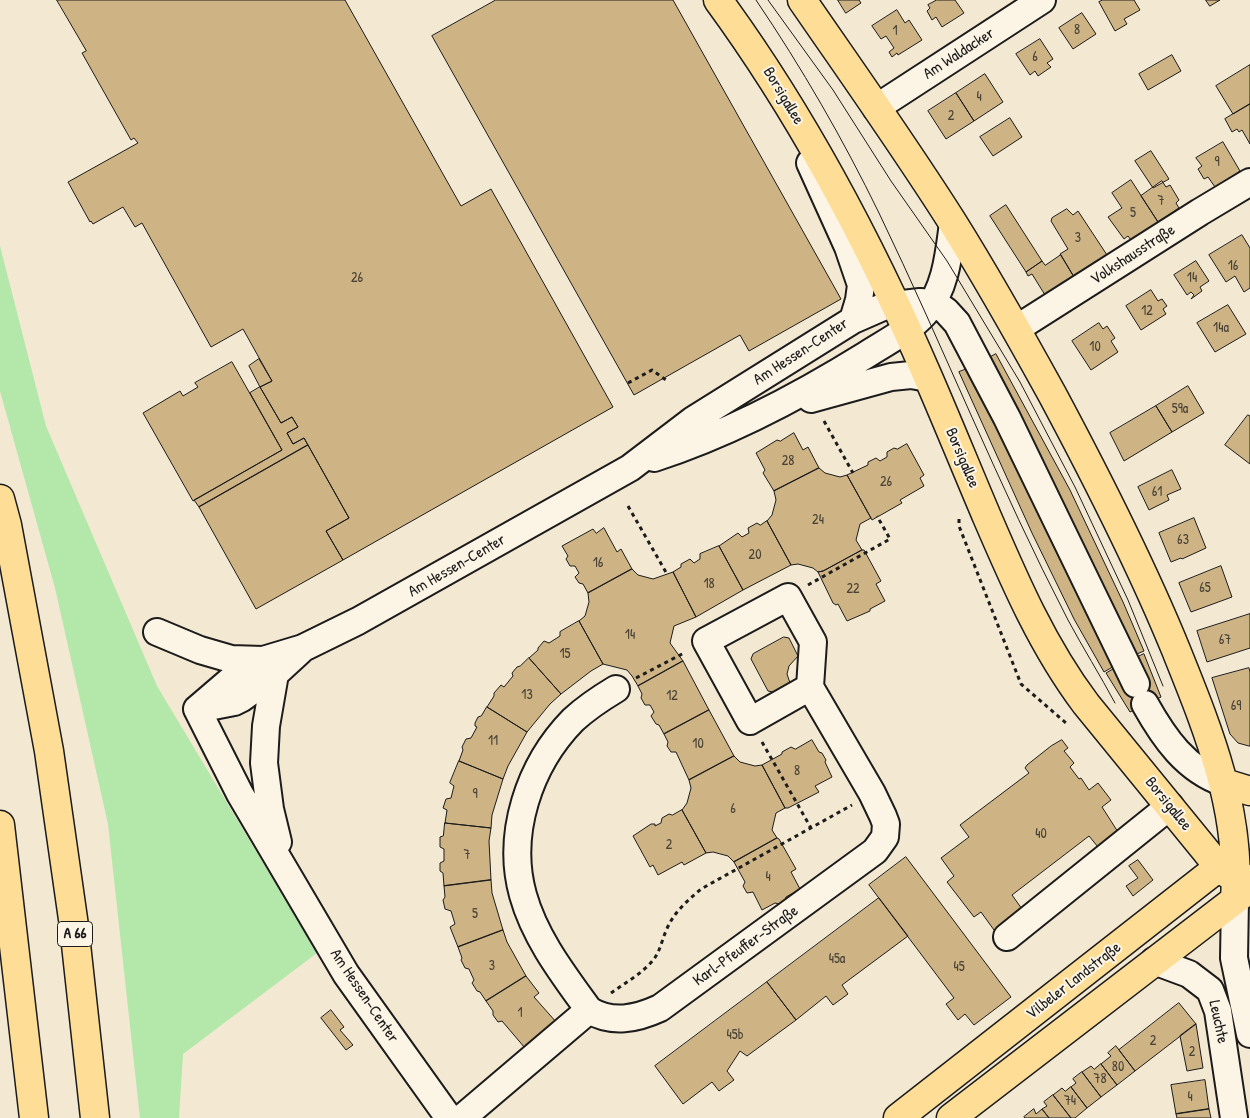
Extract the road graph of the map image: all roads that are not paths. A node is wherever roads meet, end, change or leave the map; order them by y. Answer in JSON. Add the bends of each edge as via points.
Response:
{"nodes":[{"id":1,"x":718,"y":0,"type":"edge"},
{"id":2,"x":802,"y":0,"type":"edge"},
{"id":3,"x":1042,"y":0,"type":"edge"},
{"id":4,"x":772,"y":78,"type":"junction"},
{"id":5,"x":876,"y":108,"type":"junction"},
{"id":6,"x":1250,"y":182,"type":"edge"},
{"id":7,"x":953,"y":223,"type":"junction"},
{"id":8,"x":932,"y":303,"type":"junction"},
{"id":9,"x":895,"y":304,"type":"junction"},
{"id":10,"x":853,"y":320,"type":"junction"},
{"id":11,"x":907,"y":329,"type":"junction"},
{"id":12,"x":1016,"y":329,"type":"junction"},
{"id":13,"x":928,"y":378,"type":"junction"},
{"id":14,"x":758,"y":415,"type":"junction"},
{"id":15,"x":634,"y":464,"type":"junction"},
{"id":16,"x":0,"y":499,"type":"edge"},
{"id":17,"x":157,"y":632,"type":"dead end"},
{"id":18,"x":269,"y":667,"type":"junction"},
{"id":19,"x":810,"y":687,"type":"junction"},
{"id":20,"x":616,"y":689,"type":"road end"},
{"id":21,"x":1224,"y":783,"type":"junction"},
{"id":22,"x":1250,"y":790,"type":"edge"},
{"id":23,"x":1170,"y":806,"type":"junction"},
{"id":24,"x":0,"y":825,"type":"edge"},
{"id":25,"x":284,"y":869,"type":"junction"},
{"id":26,"x":1240,"y":872,"type":"edge"},
{"id":27,"x":1007,"y":937,"type":"dead end"},
{"id":28,"x":1154,"y":961,"type":"junction"},
{"id":29,"x":588,"y":1010,"type":"junction"},
{"id":30,"x":1250,"y":1034,"type":"edge"},
{"id":31,"x":1250,"y":1043,"type":"edge"},
{"id":32,"x":1223,"y":1047,"type":"junction"},
{"id":33,"x":34,"y":1118,"type":"edge"},
{"id":34,"x":95,"y":1118,"type":"edge"},
{"id":35,"x":449,"y":1118,"type":"edge"},
{"id":36,"x":462,"y":1118,"type":"edge"},
{"id":37,"x":898,"y":1118,"type":"edge"},
{"id":38,"x":951,"y":1118,"type":"edge"},
{"id":39,"x":1234,"y":1118,"type":"edge"}],
"edges":[{"from":1,"to":4,"type":"main road","name":"Borsigallee"},
{"from":2,"to":5,"type":"main road"},
{"from":3,"to":5,"type":"street","name":"Am Waldacker"},
{"from":4,"to":9,"type":"main road","name":"Borsigallee","via":[[842,198]]},
{"from":4,"to":10,"type":"street","name":"Am Hessen-Center","via":[[848,247],[861,285]]},
{"from":5,"to":7,"type":"main road"},
{"from":6,"to":12,"type":"street","name":"Volkshausstraße"},
{"from":7,"to":8,"type":"street","name":"Am Hessen-Center","via":[[944,275]]},
{"from":7,"to":12,"type":"main road"},
{"from":8,"to":9,"type":"street"},
{"from":8,"to":11,"type":"street","name":"Am Hessen-Center"},
{"from":8,"to":21,"type":"street","via":[[952,317],[973,352],[1140,694],[1163,734],[1191,766]]},
{"from":9,"to":10,"type":"street"},
{"from":9,"to":11,"type":"main road","name":"Borsigallee"},
{"from":10,"to":15,"type":"street","name":"Am Hessen-Center","via":[[693,420]]},
{"from":11,"to":13,"type":"main road","name":"Borsigallee"},
{"from":11,"to":14,"type":"street","name":"Am Hessen-Center","via":[[850,365]]},
{"from":12,"to":21,"type":"main road","via":[[1131,546],[1198,707]]},
{"from":13,"to":14,"type":"street","name":"Am Hessen-Center","via":[[911,375],[891,377]]},
{"from":13,"to":23,"type":"main road","name":"Borsigallee","via":[[1011,573],[1065,676]]},
{"from":14,"to":15,"type":"street","name":"Am Hessen-Center","via":[[688,447]]},
{"from":15,"to":18,"type":"street","name":"Am Hessen-Center","via":[[358,622]]},
{"from":16,"to":34,"type":"main road","number":"A 66","via":[[49,750],[74,926]]},
{"from":17,"to":18,"type":"street","via":[[200,650]]},
{"from":18,"to":25,"type":"street","name":"Am Hessen-Center","via":[[264,764],[270,809]]},
{"from":18,"to":25,"type":"street","name":"Am Hessen-Center","via":[[234,702],[197,709],[240,794]]},
{"from":19,"to":19,"type":"street","via":[[813,642],[788,597],[706,641],[750,721]]},
{"from":19,"to":29,"type":"street","name":"Karl-Pfeuffer-Straße","via":[[883,816],[886,832],[882,844],[660,1008],[639,1016],[615,1019],[600,1017]]},
{"from":20,"to":29,"type":"street","via":[[573,720],[549,750],[524,805],[518,833],[517,863],[523,895],[536,929],[553,961]]},
{"from":21,"to":22,"type":"main road"},
{"from":21,"to":26,"type":"main road"},
{"from":23,"to":26,"type":"main road","name":"Borsigallee"},
{"from":23,"to":27,"type":"street"},
{"from":24,"to":33,"type":"main road"},
{"from":25,"to":35,"type":"street","name":"Am Hessen-Center","via":[[346,974]]},
{"from":26,"to":28,"type":"main road","name":"Vilbeler Landstraße"},
{"from":26,"to":30,"type":"street","name":"Leuchte","via":[[1233,925],[1234,958]]},
{"from":26,"to":37,"type":"main road","name":"Vilbeler Landstraße"},
{"from":28,"to":32,"type":"street","name":"Leuchte","via":[[1189,974],[1210,990],[1218,1011]]},
{"from":28,"to":38,"type":"main road","name":"Vilbeler Landstraße"},
{"from":29,"to":36,"type":"street"},
{"from":31,"to":32,"type":"street"},
{"from":32,"to":39,"type":"street","name":"Leuchte"}]}
